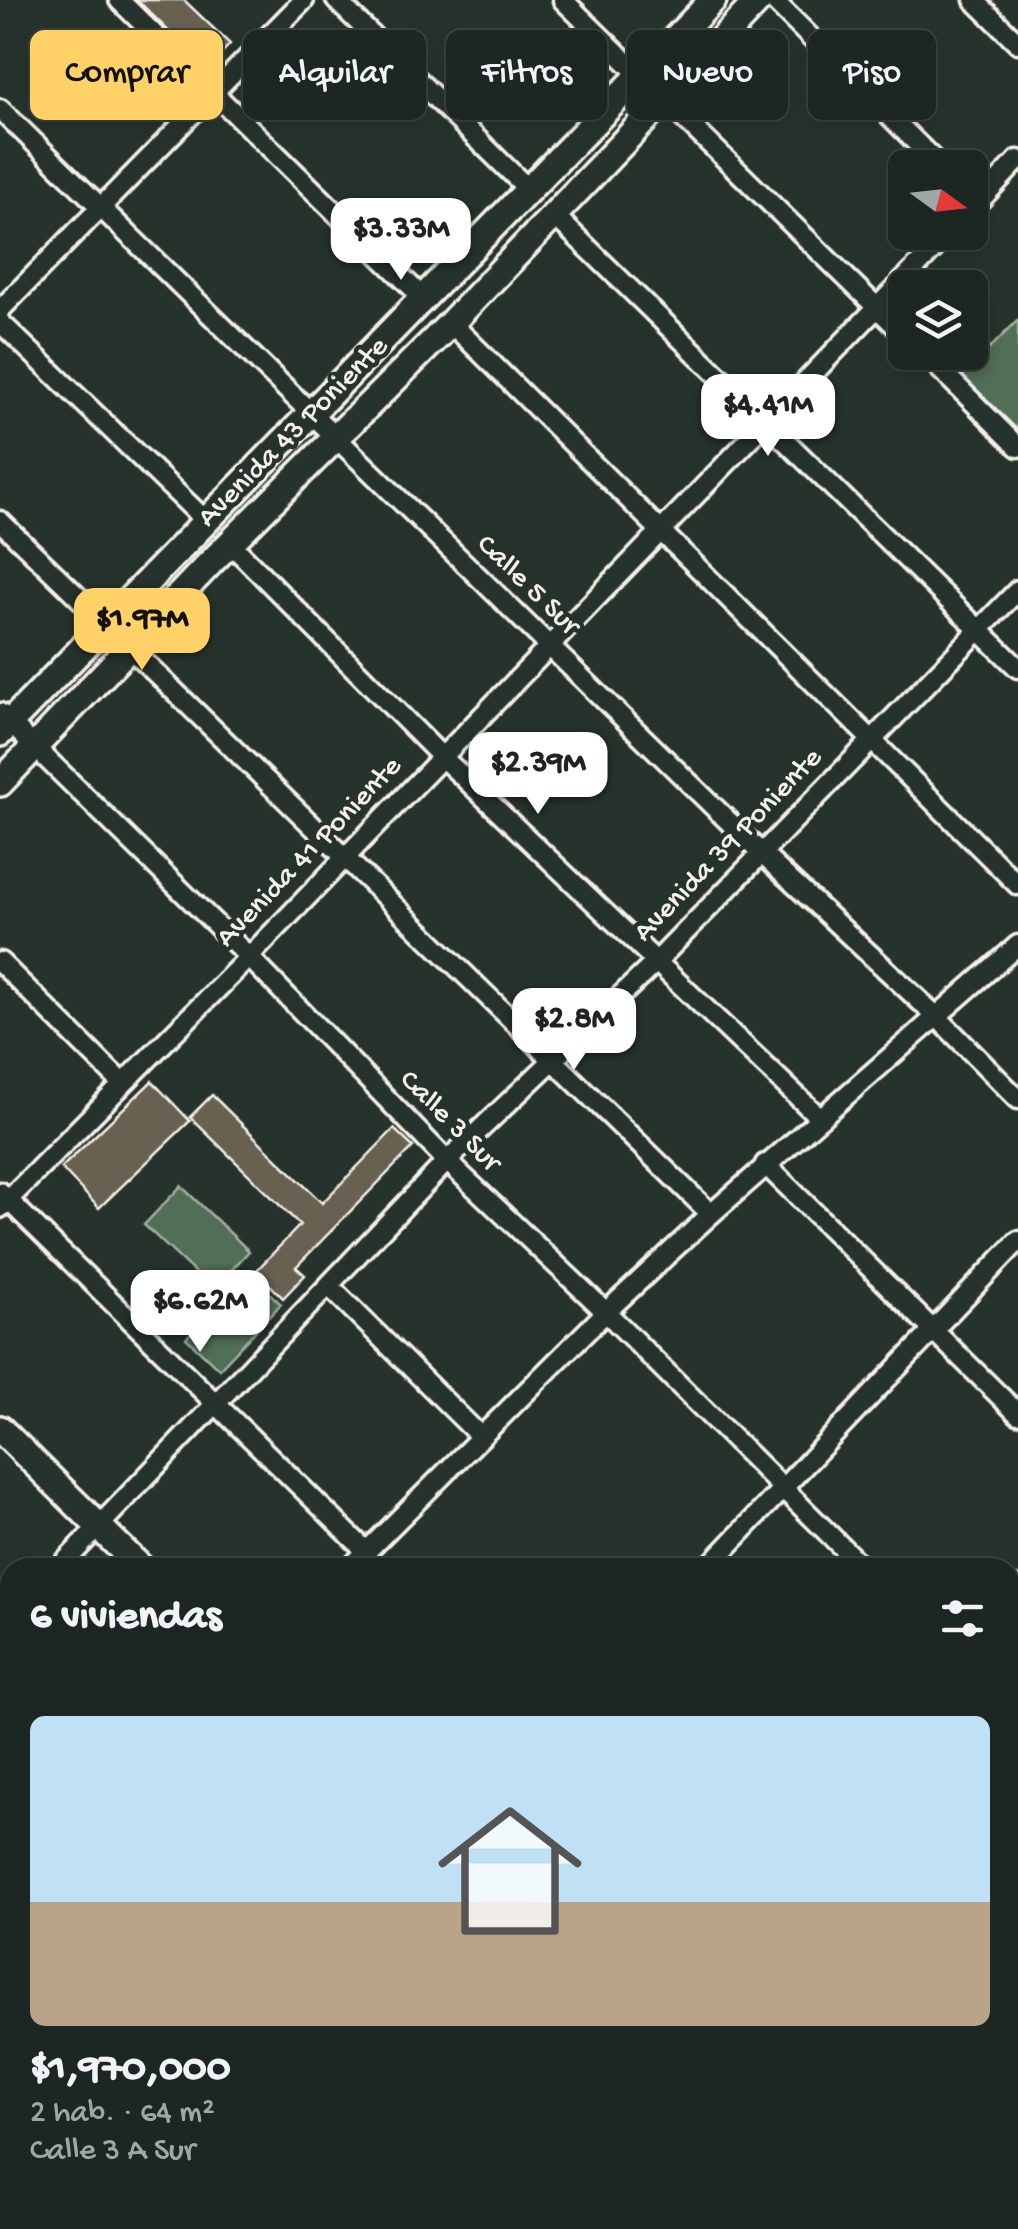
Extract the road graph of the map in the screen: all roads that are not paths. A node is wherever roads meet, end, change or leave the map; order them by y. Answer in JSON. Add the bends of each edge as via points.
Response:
{"nodes":[{"id":1,"x":118,"y":0,"type":"edge"},
{"id":2,"x":304,"y":0,"type":"edge"},
{"id":3,"x":336,"y":0,"type":"edge"},
{"id":4,"x":564,"y":0,"type":"edge"},
{"id":5,"x":712,"y":0,"type":"edge"},
{"id":6,"x":759,"y":0,"type":"edge"},
{"id":7,"x":773,"y":0,"type":"edge"},
{"id":8,"x":974,"y":0,"type":"edge"},
{"id":9,"x":149,"y":30,"type":"edge"},
{"id":10,"x":682,"y":30,"type":"edge"},
{"id":11,"x":730,"y":30,"type":"edge"},
{"id":12,"x":1018,"y":42,"type":"edge"},
{"id":13,"x":627,"y":62,"type":"edge"},
{"id":14,"x":223,"y":80,"type":"edge"},
{"id":15,"x":627,"y":85,"type":"edge"},
{"id":16,"x":223,"y":102,"type":"edge"},
{"id":17,"x":0,"y":109,"type":"edge"},
{"id":18,"x":184,"y":120,"type":"edge"},
{"id":19,"x":644,"y":120,"type":"edge"},
{"id":20,"x":686,"y":120,"type":"edge"},
{"id":21,"x":924,"y":150,"type":"edge"},
{"id":22,"x":1018,"y":160,"type":"edge"},
{"id":23,"x":988,"y":189,"type":"edge"},
{"id":24,"x":529,"y":190,"type":"junction"},
{"id":25,"x":100,"y":206,"type":"junction"},
{"id":26,"x":553,"y":214,"type":"junction"},
{"id":27,"x":933,"y":250,"type":"edge"},
{"id":28,"x":424,"y":299,"type":"junction"},
{"id":29,"x":878,"y":308,"type":"junction"},
{"id":30,"x":0,"y":310,"type":"edge"},
{"id":31,"x":888,"y":318,"type":"edge"},
{"id":32,"x":0,"y":322,"type":"edge"},
{"id":33,"x":450,"y":323,"type":"junction"},
{"id":34,"x":941,"y":370,"type":"edge"},
{"id":35,"x":312,"y":414,"type":"junction"},
{"id":36,"x":764,"y":422,"type":"junction"},
{"id":37,"x":335,"y":437,"type":"junction"},
{"id":38,"x":1018,"y":446,"type":"edge"},
{"id":39,"x":0,"y":521,"type":"edge"},
{"id":40,"x":207,"y":522,"type":"junction"},
{"id":41,"x":660,"y":531,"type":"junction"},
{"id":42,"x":230,"y":543,"type":"junction"},
{"id":43,"x":1018,"y":590,"type":"edge"},
{"id":44,"x":107,"y":625,"type":"junction"},
{"id":45,"x":978,"y":630,"type":"junction"},
{"id":46,"x":548,"y":646,"type":"junction"},
{"id":47,"x":129,"y":647,"type":"junction"},
{"id":48,"x":1018,"y":668,"type":"edge"},
{"id":49,"x":3,"y":723,"type":"edge"},
{"id":50,"x":870,"y":739,"type":"junction"},
{"id":51,"x":36,"y":746,"type":"junction"},
{"id":52,"x":441,"y":756,"type":"junction"},
{"id":53,"x":0,"y":783,"type":"edge"},
{"id":54,"x":761,"y":854,"type":"junction"},
{"id":55,"x":345,"y":856,"type":"junction"},
{"id":56,"x":1018,"y":885,"type":"edge"},
{"id":57,"x":1018,"y":945,"type":"edge"},
{"id":58,"x":249,"y":957,"type":"junction"},
{"id":59,"x":0,"y":962,"type":"edge"},
{"id":60,"x":656,"y":962,"type":"junction"},
{"id":61,"x":937,"y":1017,"type":"junction"},
{"id":62,"x":554,"y":1059,"type":"junction"},
{"id":63,"x":122,"y":1084,"type":"junction"},
{"id":64,"x":1018,"y":1098,"type":"edge"},
{"id":65,"x":820,"y":1118,"type":"junction"},
{"id":66,"x":447,"y":1161,"type":"junction"},
{"id":67,"x":765,"y":1164,"type":"junction"},
{"id":68,"x":2,"y":1200,"type":"edge"},
{"id":69,"x":711,"y":1214,"type":"junction"},
{"id":70,"x":1018,"y":1242,"type":"edge"},
{"id":71,"x":329,"y":1286,"type":"junction"},
{"id":72,"x":606,"y":1312,"type":"junction"},
{"id":73,"x":932,"y":1330,"type":"junction"},
{"id":74,"x":216,"y":1403,"type":"junction"},
{"id":75,"x":1018,"y":1414,"type":"edge"},
{"id":76,"x":0,"y":1429,"type":"edge"},
{"id":77,"x":481,"y":1436,"type":"junction"},
{"id":78,"x":782,"y":1488,"type":"junction"},
{"id":79,"x":98,"y":1524,"type":"junction"},
{"id":80,"x":366,"y":1552,"type":"junction"},
{"id":81,"x":68,"y":1558,"type":"edge"},
{"id":82,"x":131,"y":1558,"type":"edge"},
{"id":83,"x":360,"y":1558,"type":"edge"},
{"id":84,"x":716,"y":1558,"type":"edge"},
{"id":85,"x":853,"y":1558,"type":"edge"}],
"edges":[{"from":1,"to":9,"type":"street"},
{"from":2,"to":14,"type":"street"},
{"from":3,"to":24,"type":"street"},
{"from":4,"to":13,"type":"street"},
{"from":5,"to":10,"type":"main road","name":"Avenida 43 Poniente"},
{"from":6,"to":11,"type":"main road","name":"Avenida 43 Poniente"},
{"from":7,"to":21,"type":"street"},
{"from":8,"to":12,"type":"street"},
{"from":15,"to":24,"type":"main road","name":"Avenida 43 Poniente"},
{"from":16,"to":28,"type":"street"},
{"from":17,"to":25,"type":"street","name":"Calle 5 Sur"},
{"from":18,"to":25,"type":"street"},
{"from":19,"to":26,"type":"main road","name":"Avenida 43 Poniente"},
{"from":20,"to":29,"type":"street"},
{"from":22,"to":23,"type":"street"},
{"from":24,"to":28,"type":"main road","name":"Avenida 43 Poniente"},
{"from":25,"to":30,"type":"street"},
{"from":25,"to":35,"type":"street","name":"Calle 5 Sur"},
{"from":26,"to":33,"type":"main road","name":"Avenida 43 Poniente"},
{"from":26,"to":36,"type":"street"},
{"from":27,"to":29,"type":"street","name":"Avenida 41 Poniente"},
{"from":28,"to":35,"type":"main road","name":"Avenida 43 Poniente"},
{"from":29,"to":31,"type":"street"},
{"from":29,"to":36,"type":"street","name":"Avenida 41 Poniente"},
{"from":32,"to":40,"type":"street"},
{"from":33,"to":37,"type":"main road","name":"Avenida 43 Poniente"},
{"from":33,"to":41,"type":"street"},
{"from":34,"to":38,"type":"street"},
{"from":35,"to":37,"type":"street","name":"Calle 5 Sur"},
{"from":35,"to":40,"type":"main road","name":"Avenida 43 Poniente"},
{"from":36,"to":41,"type":"street","name":"Avenida 41 Poniente"},
{"from":36,"to":45,"type":"street"},
{"from":37,"to":42,"type":"main road","name":"Avenida 43 Poniente"},
{"from":37,"to":46,"type":"street","name":"Calle 5 Sur"},
{"from":39,"to":44,"type":"street"},
{"from":40,"to":44,"type":"main road","name":"Avenida 43 Poniente"},
{"from":41,"to":46,"type":"street","name":"Avenida 41 Poniente"},
{"from":41,"to":50,"type":"street"},
{"from":42,"to":47,"type":"main road","name":"Avenida 43 Poniente"},
{"from":42,"to":52,"type":"street"},
{"from":43,"to":45,"type":"street","name":"Avenida 39 Poniente"},
{"from":44,"to":49,"type":"main road","name":"Avenida 43 Poniente"},
{"from":45,"to":48,"type":"street"},
{"from":45,"to":50,"type":"street","name":"Avenida 39 Poniente"},
{"from":46,"to":52,"type":"street","name":"Avenida 41 Poniente"},
{"from":46,"to":54,"type":"street","name":"Calle 5 Sur"},
{"from":47,"to":51,"type":"main road","name":"Avenida 43 Poniente"},
{"from":47,"to":55,"type":"street"},
{"from":49,"to":51,"type":"street","name":"Calle 3 Sur"},
{"from":50,"to":54,"type":"street","name":"Avenida 39 Poniente"},
{"from":50,"to":56,"type":"street"},
{"from":51,"to":53,"type":"main road","name":"Avenida 43 Poniente"},
{"from":51,"to":58,"type":"street","name":"Calle 3 Sur"},
{"from":52,"to":55,"type":"street","name":"Avenida 41 Poniente"},
{"from":52,"to":60,"type":"street"},
{"from":54,"to":60,"type":"street","name":"Avenida 39 Poniente"},
{"from":54,"to":61,"type":"street","name":"Calle 5 Sur"},
{"from":55,"to":58,"type":"street","name":"Avenida 41 Poniente"},
{"from":55,"to":62,"type":"street"},
{"from":57,"to":61,"type":"street"},
{"from":58,"to":63,"type":"street","name":"Avenida 41 Poniente"},
{"from":58,"to":66,"type":"street","name":"Calle 3 Sur"},
{"from":59,"to":63,"type":"street"},
{"from":60,"to":62,"type":"street","name":"Avenida 39 Poniente"},
{"from":60,"to":65,"type":"street"},
{"from":61,"to":64,"type":"street","name":"Calle 5 Sur"},
{"from":61,"to":65,"type":"street"},
{"from":62,"to":66,"type":"street","name":"Avenida 39 Poniente"},
{"from":62,"to":69,"type":"street"},
{"from":63,"to":68,"type":"street","name":"Avenida 41 Poniente"},
{"from":65,"to":67,"type":"street"},
{"from":66,"to":71,"type":"street","name":"Avenida 39 Poniente"},
{"from":66,"to":72,"type":"street","name":"Calle 3 Sur"},
{"from":67,"to":69,"type":"street"},
{"from":67,"to":73,"type":"street"},
{"from":68,"to":74,"type":"street"},
{"from":69,"to":72,"type":"street"},
{"from":70,"to":73,"type":"street"},
{"from":71,"to":74,"type":"street","name":"Avenida 39 Poniente"},
{"from":71,"to":77,"type":"street"},
{"from":72,"to":77,"type":"street"},
{"from":72,"to":78,"type":"street","name":"Calle 3 Sur"},
{"from":73,"to":75,"type":"street"},
{"from":73,"to":78,"type":"street"},
{"from":74,"to":79,"type":"street","name":"Avenida 39 Poniente"},
{"from":74,"to":80,"type":"street"},
{"from":76,"to":79,"type":"main road"},
{"from":77,"to":80,"type":"street"},
{"from":78,"to":84,"type":"street"},
{"from":78,"to":85,"type":"street","name":"Calle 3 Sur"},
{"from":79,"to":81,"type":"street","name":"Avenida 39 Poniente"},
{"from":79,"to":82,"type":"main road"},
{"from":80,"to":83,"type":"street"}]}
